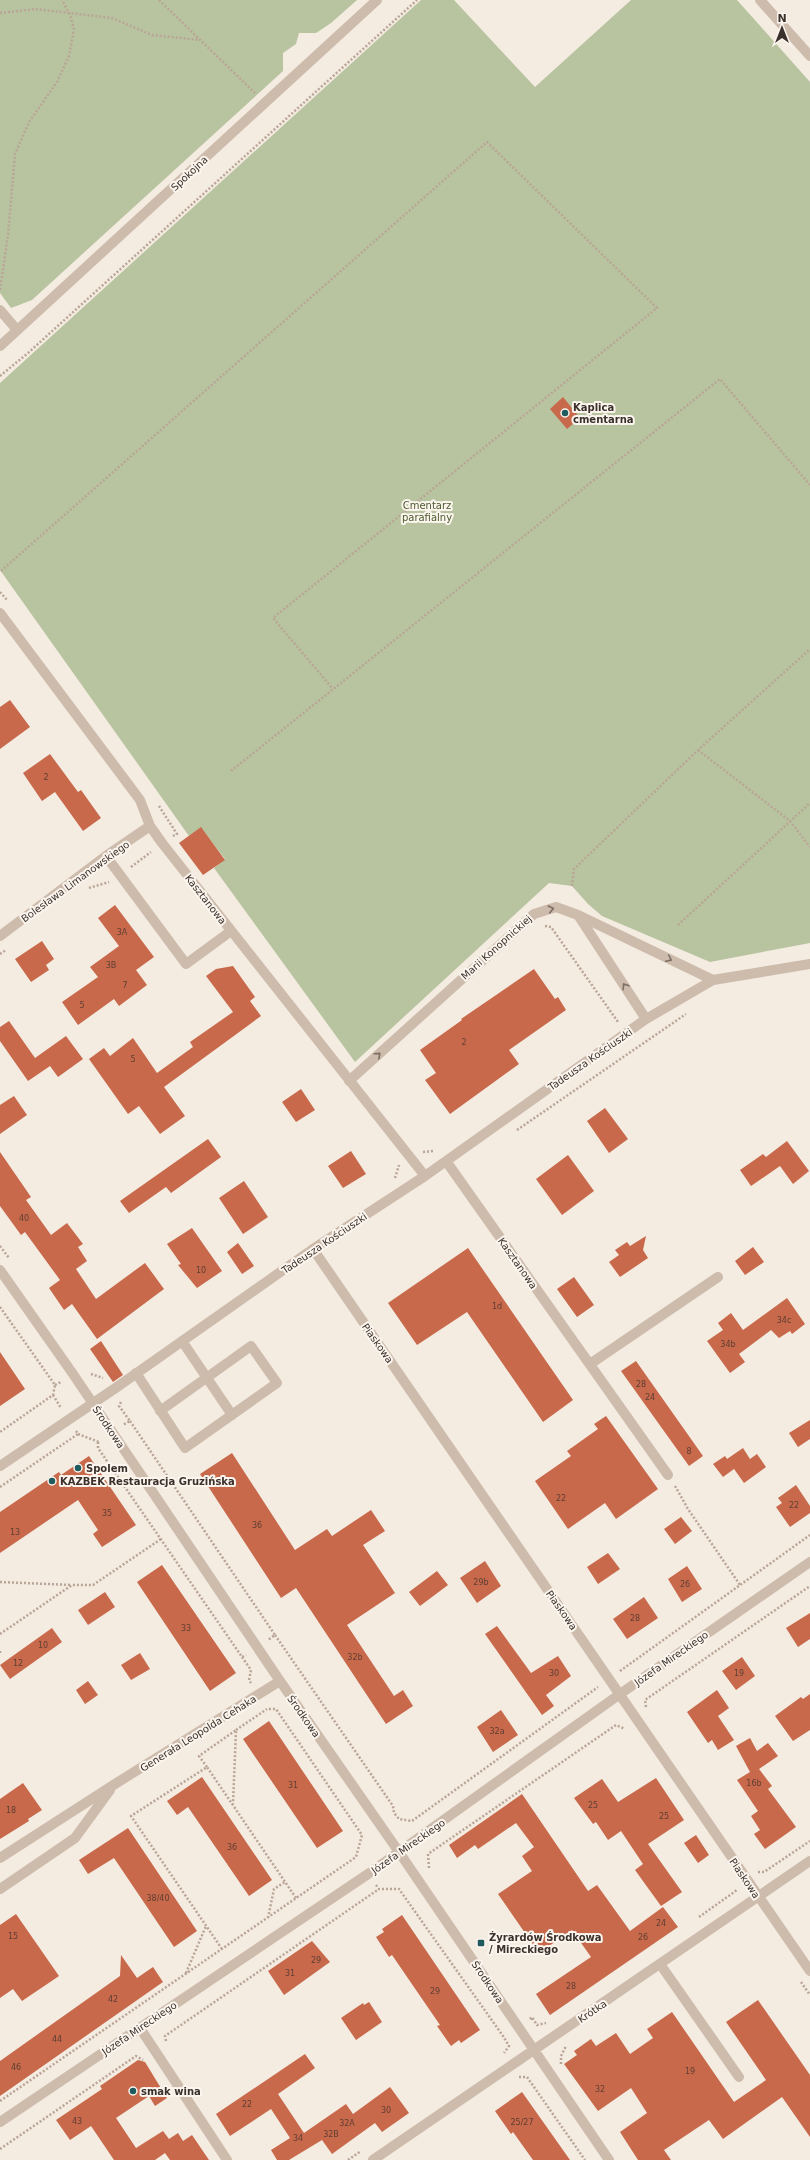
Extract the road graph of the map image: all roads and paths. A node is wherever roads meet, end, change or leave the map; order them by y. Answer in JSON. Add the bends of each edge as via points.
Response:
{"nodes":[{"id":1,"x":62,"y":0,"type":"edge"},
{"id":2,"x":160,"y":0,"type":"edge"},
{"id":3,"x":377,"y":0,"type":"edge"},
{"id":4,"x":417,"y":0,"type":"edge"},
{"id":5,"x":760,"y":0,"type":"edge"},
{"id":6,"x":0,"y":13,"type":"edge"},
{"id":7,"x":69,"y":13,"type":"junction"},
{"id":8,"x":200,"y":40,"type":"junction"},
{"id":9,"x":810,"y":56,"type":"edge"},
{"id":10,"x":266,"y":102,"type":"junction"},
{"id":11,"x":0,"y":290,"type":"edge"},
{"id":12,"x":0,"y":310,"type":"edge"},
{"id":13,"x":17,"y":330,"type":"junction"},
{"id":14,"x":0,"y":346,"type":"edge"},
{"id":15,"x":0,"y":376,"type":"edge"},
{"id":16,"x":810,"y":485,"type":"edge"},
{"id":17,"x":1,"y":571,"type":"edge"},
{"id":18,"x":0,"y":613,"type":"edge"},
{"id":19,"x":810,"y":648,"type":"edge"},
{"id":20,"x":333,"y":689,"type":"junction"},
{"id":21,"x":698,"y":750,"type":"junction"},
{"id":22,"x":231,"y":771,"type":"dead end"},
{"id":23,"x":810,"y":803,"type":"edge"},
{"id":24,"x":790,"y":821,"type":"junction"},
{"id":25,"x":150,"y":826,"type":"junction"},
{"id":26,"x":162,"y":843,"type":"junction"},
{"id":27,"x":810,"y":846,"type":"edge"},
{"id":28,"x":106,"y":856,"type":"junction"},
{"id":29,"x":120,"y":874,"type":"junction"},
{"id":30,"x":572,"y":886,"type":"dead end"},
{"id":31,"x":83,"y":893,"type":"dead end"},
{"id":32,"x":578,"y":915,"type":"junction"},
{"id":33,"x":678,"y":925,"type":"dead end"},
{"id":34,"x":538,"y":926,"type":"dead end"},
{"id":35,"x":231,"y":931,"type":"junction"},
{"id":36,"x":0,"y":936,"type":"edge"},
{"id":37,"x":6,"y":949,"type":"dead end"},
{"id":38,"x":0,"y":954,"type":"edge"},
{"id":39,"x":810,"y":964,"type":"edge"},
{"id":40,"x":713,"y":980,"type":"junction"},
{"id":41,"x":669,"y":1005,"type":"junction"},
{"id":42,"x":639,"y":1008,"type":"junction"},
{"id":43,"x":646,"y":1019,"type":"junction"},
{"id":44,"x":679,"y":1019,"type":"dead end"},
{"id":45,"x":618,"y":1022,"type":"junction"},
{"id":46,"x":612,"y":1027,"type":"dead end"},
{"id":47,"x":349,"y":1081,"type":"junction"},
{"id":48,"x":436,"y":1151,"type":"dead end"},
{"id":49,"x":420,"y":1152,"type":"dead end"},
{"id":50,"x":446,"y":1162,"type":"junction"},
{"id":51,"x":426,"y":1176,"type":"junction"},
{"id":52,"x":313,"y":1249,"type":"junction"},
{"id":53,"x":0,"y":1270,"type":"edge"},
{"id":54,"x":718,"y":1277,"type":"dead end"},
{"id":55,"x":0,"y":1307,"type":"edge"},
{"id":56,"x":182,"y":1341,"type":"junction"},
{"id":57,"x":590,"y":1364,"type":"junction"},
{"id":58,"x":136,"y":1373,"type":"junction"},
{"id":59,"x":208,"y":1377,"type":"junction"},
{"id":60,"x":92,"y":1402,"type":"junction"},
{"id":61,"x":160,"y":1411,"type":"junction"},
{"id":62,"x":232,"y":1415,"type":"junction"},
{"id":63,"x":0,"y":1432,"type":"edge"},
{"id":64,"x":0,"y":1466,"type":"edge"},
{"id":65,"x":668,"y":1475,"type":"joint"},
{"id":66,"x":161,"y":1539,"type":"dead end"},
{"id":67,"x":810,"y":1562,"type":"edge"},
{"id":68,"x":0,"y":1582,"type":"edge"},
{"id":69,"x":72,"y":1585,"type":"junction"},
{"id":70,"x":740,"y":1585,"type":"dead end"},
{"id":71,"x":810,"y":1586,"type":"edge"},
{"id":72,"x":0,"y":1634,"type":"edge"},
{"id":73,"x":275,"y":1635,"type":"dead end"},
{"id":74,"x":280,"y":1681,"type":"junction"},
{"id":75,"x":620,"y":1694,"type":"junction"},
{"id":76,"x":267,"y":1709,"type":"dead end"},
{"id":77,"x":647,"y":1713,"type":"dead end"},
{"id":78,"x":625,"y":1729,"type":"dead end"},
{"id":79,"x":207,"y":1767,"type":"junction"},
{"id":80,"x":115,"y":1784,"type":"junction"},
{"id":81,"x":233,"y":1805,"type":"junction"},
{"id":82,"x":394,"y":1813,"type":"dead end"},
{"id":83,"x":399,"y":1852,"type":"junction"},
{"id":84,"x":0,"y":1858,"type":"edge"},
{"id":85,"x":810,"y":1861,"type":"edge"},
{"id":86,"x":429,"y":1868,"type":"dead end"},
{"id":87,"x":285,"y":1882,"type":"junction"},
{"id":88,"x":737,"y":1886,"type":"dead end"},
{"id":89,"x":0,"y":1889,"type":"edge"},
{"id":90,"x":379,"y":1889,"type":"dead end"},
{"id":91,"x":399,"y":1889,"type":"dead end"},
{"id":92,"x":758,"y":1897,"type":"junction"},
{"id":93,"x":296,"y":1898,"type":"junction"},
{"id":94,"x":268,"y":1918,"type":"junction"},
{"id":95,"x":698,"y":1918,"type":"dead end"},
{"id":96,"x":206,"y":1926,"type":"junction"},
{"id":97,"x":222,"y":1949,"type":"junction"},
{"id":98,"x":660,"y":1964,"type":"junction"},
{"id":99,"x":810,"y":1971,"type":"edge"},
{"id":100,"x":185,"y":1974,"type":"junction"},
{"id":101,"x":140,"y":2028,"type":"junction"},
{"id":102,"x":168,"y":2047,"type":"dead end"},
{"id":103,"x":534,"y":2050,"type":"junction"},
{"id":104,"x":146,"y":2062,"type":"dead end"},
{"id":105,"x":508,"y":2068,"type":"junction"},
{"id":106,"x":739,"y":2077,"type":"dead end"},
{"id":107,"x":0,"y":2101,"type":"edge"},
{"id":108,"x":0,"y":2122,"type":"edge"},
{"id":109,"x":0,"y":2149,"type":"edge"},
{"id":110,"x":227,"y":2160,"type":"edge"},
{"id":111,"x":373,"y":2160,"type":"edge"},
{"id":112,"x":584,"y":2160,"type":"edge"},
{"id":113,"x":609,"y":2160,"type":"edge"}],
"edges":[{"from":1,"to":7,"type":"path"},
{"from":2,"to":8,"type":"path"},
{"from":3,"to":10,"type":"street","name":"Spokojna"},
{"from":4,"to":15,"type":"path"},
{"from":5,"to":9,"type":"street"},
{"from":6,"to":7,"type":"path","via":[[36,9]]},
{"from":7,"to":8,"type":"path","via":[[112,18],[152,35]]},
{"from":7,"to":11,"type":"path","via":[[74,29],[69,56],[57,82],[29,122],[15,154]]},
{"from":8,"to":10,"type":"path"},
{"from":10,"to":13,"type":"street","name":"Spokojna"},
{"from":12,"to":13,"type":"street"},
{"from":13,"to":14,"type":"street","name":"Spokojna"},
{"from":16,"to":20,"type":"path","via":[[720,379]]},
{"from":17,"to":20,"type":"path","via":[[487,142],[657,308],[273,618]]},
{"from":18,"to":25,"type":"street","name":"Kasztanowa","via":[[140,800]]},
{"from":19,"to":21,"type":"path"},
{"from":20,"to":22,"type":"path"},
{"from":21,"to":24,"type":"path"},
{"from":21,"to":30,"type":"path","via":[[574,869]]},
{"from":23,"to":24,"type":"path"},
{"from":24,"to":27,"type":"path"},
{"from":24,"to":33,"type":"path"},
{"from":25,"to":26,"type":"street","name":"Kasztanowa"},
{"from":25,"to":28,"type":"street","name":"Bolesława Limanowskiego"},
{"from":26,"to":29,"type":"path"},
{"from":26,"to":35,"type":"street","name":"Kasztanowa"},
{"from":28,"to":29,"type":"street"},
{"from":28,"to":36,"type":"street","name":"Bolesława Limanowskiego"},
{"from":29,"to":31,"type":"path","via":[[112,881],[89,888]]},
{"from":29,"to":35,"type":"street","via":[[186,964]]},
{"from":32,"to":40,"type":"street","name":"Marii Konopnickiej","one_way":true},
{"from":42,"to":32,"type":"street","one_way":true},
{"from":47,"to":32,"type":"street","name":"Marii Konopnickiej","one_way":true,"via":[[534,914],[556,907]]},
{"from":34,"to":45,"type":"path","via":[[551,927]]},
{"from":35,"to":47,"type":"street","name":"Kasztanowa"},
{"from":37,"to":38,"type":"path"},
{"from":39,"to":40,"type":"street"},
{"from":40,"to":41,"type":"street"},
{"from":41,"to":43,"type":"street"},
{"from":41,"to":44,"type":"path"},
{"from":42,"to":43,"type":"street"},
{"from":42,"to":45,"type":"path"},
{"from":43,"to":50,"type":"street","name":"Tadeusza Kościuszki"},
{"from":45,"to":46,"type":"path"},
{"from":47,"to":51,"type":"street","name":"Kasztanowa"},
{"from":48,"to":49,"type":"path"},
{"from":50,"to":51,"type":"street","name":"Tadeusza Kościuszki"},
{"from":50,"to":57,"type":"street","name":"Kasztanowa"},
{"from":51,"to":52,"type":"street","name":"Tadeusza Kościuszki"},
{"from":52,"to":56,"type":"street","name":"Tadeusza Kościuszki"},
{"from":52,"to":75,"type":"street","name":"Piaskowa"},
{"from":53,"to":60,"type":"street","name":"Środkowa"},
{"from":54,"to":57,"type":"street"},
{"from":55,"to":63,"type":"path","via":[[56,1385],[53,1395]]},
{"from":56,"to":58,"type":"street","name":"Tadeusza Kościuszki"},
{"from":56,"to":59,"type":"street"},
{"from":57,"to":65,"type":"street","name":"Kasztanowa"},
{"from":58,"to":60,"type":"street","name":"Tadeusza Kościuszki"},
{"from":58,"to":61,"type":"street"},
{"from":59,"to":61,"type":"street"},
{"from":59,"to":62,"type":"street"},
{"from":59,"to":62,"type":"street","via":[[251,1346],[277,1383]]},
{"from":60,"to":64,"type":"street","name":"Tadeusza Kościuszki"},
{"from":60,"to":74,"type":"street","name":"Środkowa"},
{"from":61,"to":62,"type":"street","via":[[184,1448]]},
{"from":65,"to":70,"type":"path"},
{"from":66,"to":69,"type":"path","via":[[93,1585]]},
{"from":67,"to":75,"type":"street","name":"Józefa Mireckiego"},
{"from":68,"to":69,"type":"path"},
{"from":69,"to":72,"type":"path"},
{"from":71,"to":77,"type":"path","via":[[645,1700]]},
{"from":73,"to":82,"type":"path","via":[[392,1806]]},
{"from":74,"to":80,"type":"street","name":"Generała Leopolda Cehaka"},
{"from":74,"to":83,"type":"street","name":"Środkowa"},
{"from":75,"to":83,"type":"street","name":"Józefa Mireckiego"},
{"from":75,"to":92,"type":"street","name":"Piaskowa"},
{"from":76,"to":93,"type":"path","via":[[276,1709],[362,1835],[356,1857]]},
{"from":78,"to":86,"type":"path","via":[[616,1725],[428,1854]]},
{"from":79,"to":81,"type":"path"},
{"from":79,"to":81,"type":"path","via":[[199,1756],[236,1730]]},
{"from":79,"to":96,"type":"path","via":[[131,1816]]},
{"from":80,"to":84,"type":"street","name":"Generała Leopolda Cehaka"},
{"from":80,"to":89,"type":"street","name":"Generała Leopolda Cehaka","via":[[74,1838]]},
{"from":81,"to":87,"type":"path"},
{"from":83,"to":101,"type":"street","name":"Józefa Mireckiego"},
{"from":83,"to":103,"type":"street","name":"Środkowa"},
{"from":85,"to":92,"type":"street","name":"Krótka"},
{"from":87,"to":93,"type":"path"},
{"from":87,"to":94,"type":"path","via":[[274,1890]]},
{"from":88,"to":95,"type":"path","via":[[736,1891]]},
{"from":90,"to":102,"type":"path","via":[[165,2036]]},
{"from":91,"to":105,"type":"path","via":[[502,2036],[508,2046],[500,2056]]},
{"from":92,"to":98,"type":"street","name":"Krótka"},
{"from":92,"to":99,"type":"street","name":"Piaskowa"},
{"from":93,"to":94,"type":"path"},
{"from":94,"to":97,"type":"path"},
{"from":96,"to":97,"type":"path"},
{"from":96,"to":100,"type":"path"},
{"from":97,"to":100,"type":"path"},
{"from":98,"to":103,"type":"street","name":"Krótka"},
{"from":98,"to":106,"type":"street"},
{"from":100,"to":107,"type":"path"},
{"from":101,"to":108,"type":"street","name":"Józefa Mireckiego"},
{"from":101,"to":110,"type":"street"},
{"from":103,"to":105,"type":"street","name":"Krótka"},
{"from":103,"to":113,"type":"street","name":"Środkowa"},
{"from":104,"to":109,"type":"path","via":[[136,2056]]},
{"from":105,"to":111,"type":"street","name":"Krótka"},
{"from":105,"to":112,"type":"path","via":[[515,2077],[527,2077]]}]}
